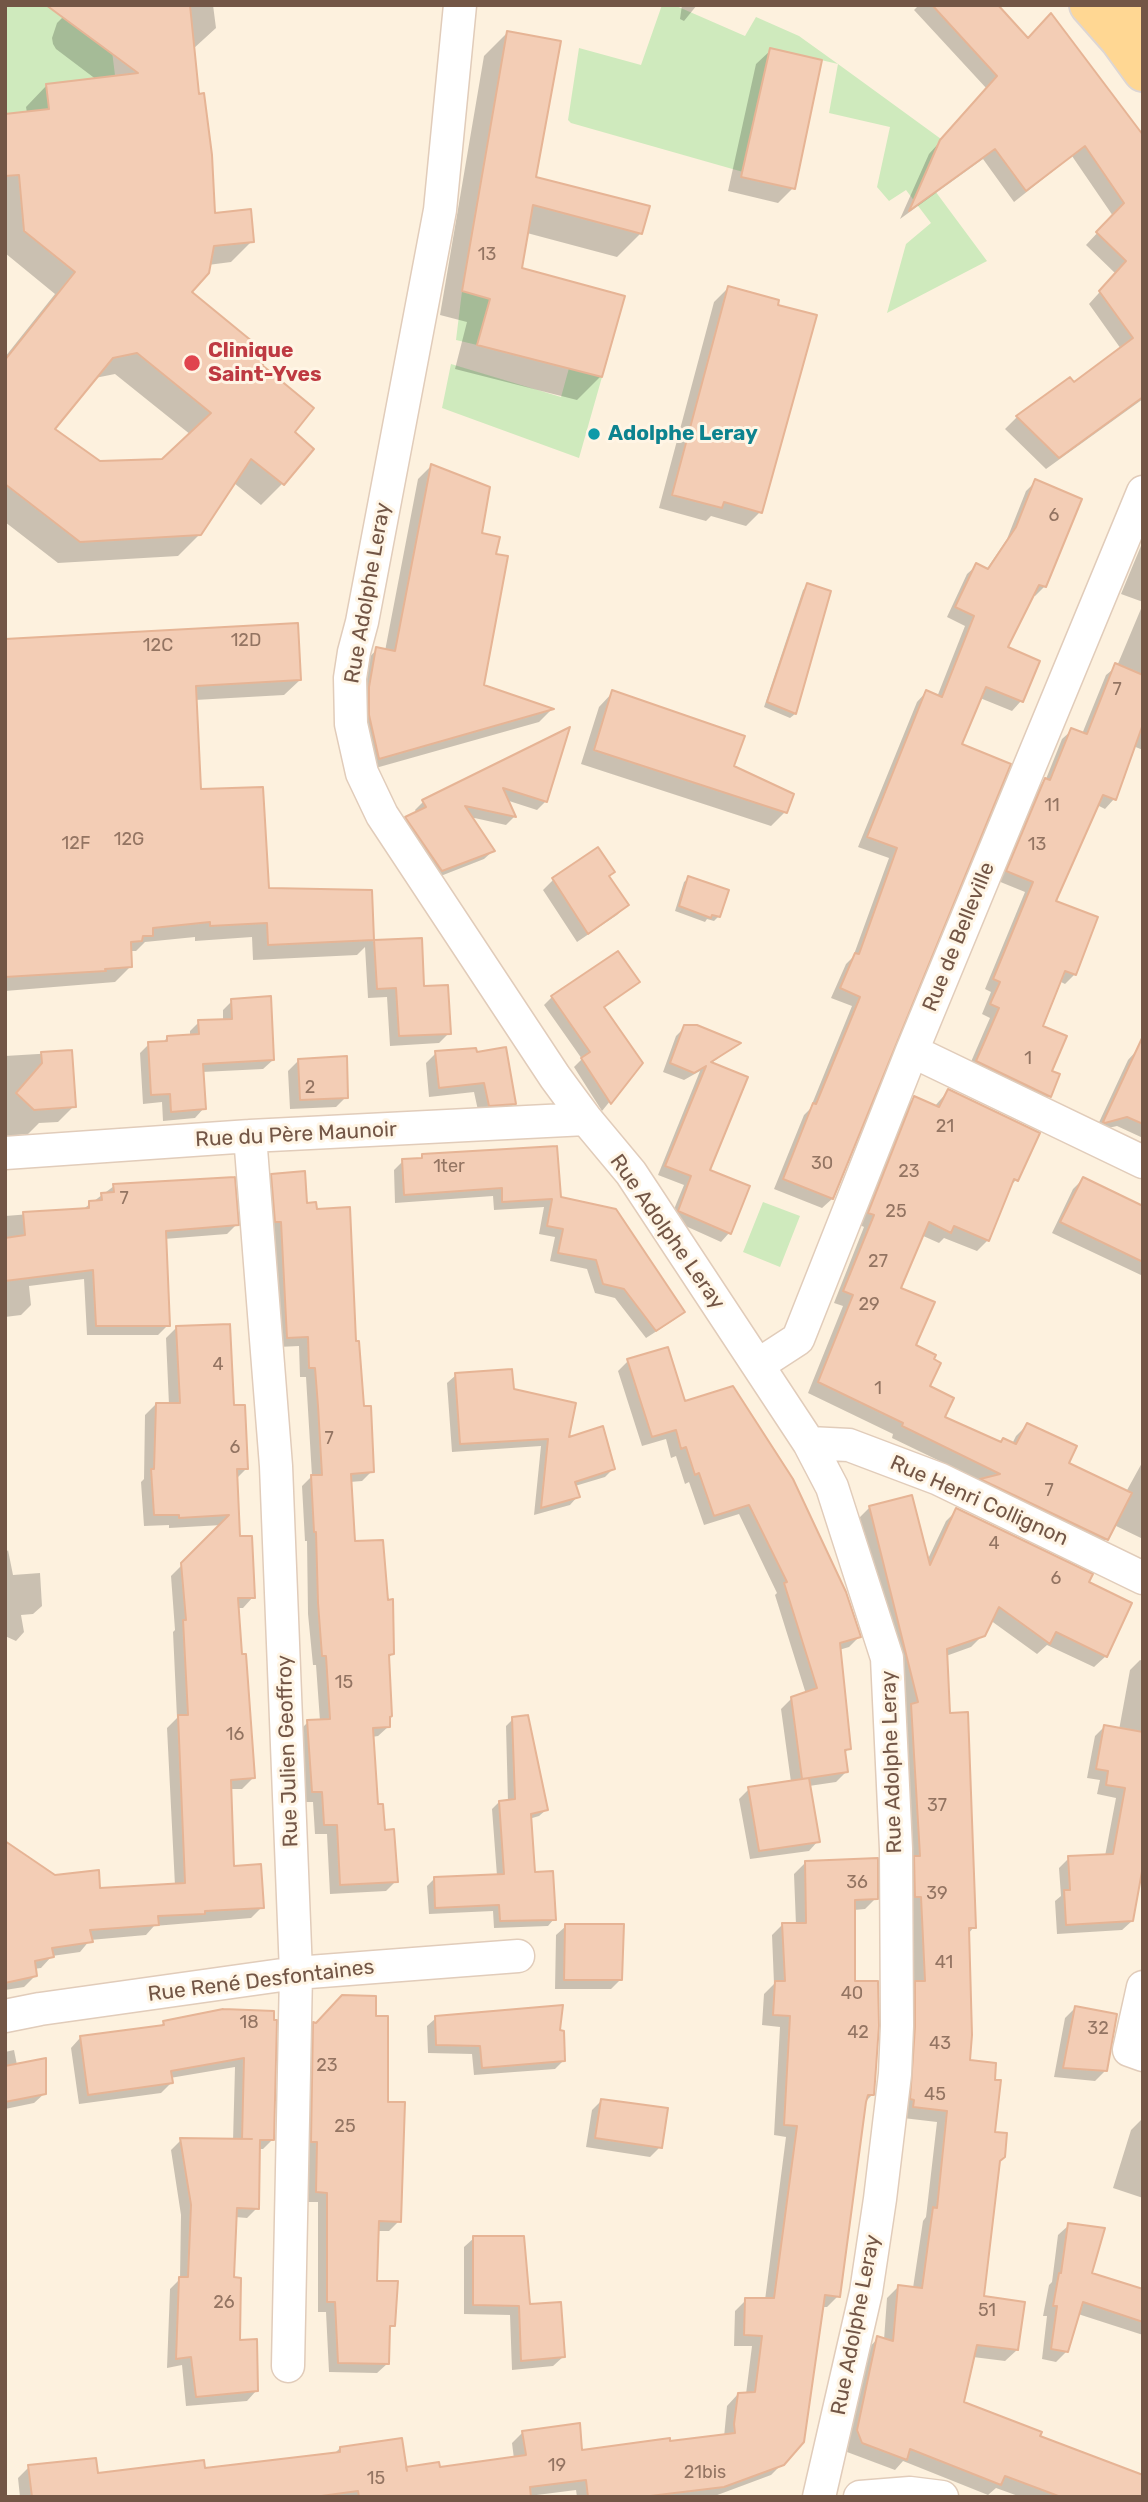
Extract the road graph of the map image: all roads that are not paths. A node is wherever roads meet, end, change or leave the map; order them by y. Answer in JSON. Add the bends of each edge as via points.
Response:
{"nodes":[{"id":1,"x":460,"y":5,"type":"edge"},
{"id":2,"x":1089,"y":5,"type":"edge"},
{"id":3,"x":1127,"y":5,"type":"edge"},
{"id":4,"x":1143,"y":17,"type":"edge"},
{"id":5,"x":1143,"y":72,"type":"edge"},
{"id":6,"x":1143,"y":492,"type":"edge"},
{"id":7,"x":912,"y":1051,"type":"junction"},
{"id":8,"x":586,"y":1119,"type":"junction"},
{"id":9,"x":250,"y":1136,"type":"junction"},
{"id":10,"x":5,"y":1153,"type":"edge"},
{"id":11,"x":1143,"y":1162,"type":"edge"},
{"id":12,"x":758,"y":1365,"type":"junction"},
{"id":13,"x":809,"y":1443,"type":"junction"},
{"id":14,"x":1143,"y":1578,"type":"edge"},
{"id":15,"x":518,"y":1956,"type":"dead end"},
{"id":16,"x":296,"y":1973,"type":"junction"},
{"id":17,"x":1143,"y":1986,"type":"edge"},
{"id":18,"x":5,"y":2016,"type":"edge"},
{"id":19,"x":1143,"y":2055,"type":"edge"},
{"id":20,"x":288,"y":2366,"type":"dead end"},
{"id":21,"x":819,"y":2497,"type":"edge"},
{"id":22,"x":860,"y":2497,"type":"edge"},
{"id":23,"x":942,"y":2497,"type":"edge"}],
"edges":[{"from":1,"to":8,"type":"street","name":"Rue Adolphe Leray","via":[[440,210],[354,652],[351,724],[362,773],[382,815]]},
{"from":2,"to":5,"type":"main road"},
{"from":3,"to":4,"type":"main road"},
{"from":6,"to":7,"type":"street","name":"Rue de Belleville"},
{"from":7,"to":11,"type":"street"},
{"from":7,"to":12,"type":"street","name":"Rue de Belleville","via":[[798,1339]]},
{"from":8,"to":9,"type":"street","name":"Rue du Père Maunoir"},
{"from":8,"to":12,"type":"street","name":"Rue Adolphe Leray","via":[[631,1173]]},
{"from":9,"to":10,"type":"street","name":"Rue du Père Maunoir"},
{"from":9,"to":16,"type":"street","name":"Rue Julien Geoffroy","via":[[276,1466]]},
{"from":12,"to":13,"type":"street","name":"Rue Adolphe Leray"},
{"from":13,"to":14,"type":"street","name":"Rue Henri Collignon","via":[[849,1445],[939,1479]]},
{"from":13,"to":21,"type":"street","name":"Rue Adolphe Leray","via":[[832,1487],[887,1658],[896,1849],[897,2026],[889,2132],[866,2292]]},
{"from":15,"to":16,"type":"street","name":"Rue René Desfontaines"},
{"from":16,"to":18,"type":"street","name":"Rue René Desfontaines"},
{"from":16,"to":20,"type":"street","name":"Rue Julien Geoffroy"},
{"from":17,"to":19,"type":"street","via":[[1129,2050]]},
{"from":22,"to":23,"type":"street","via":[[909,2493]]}]}
